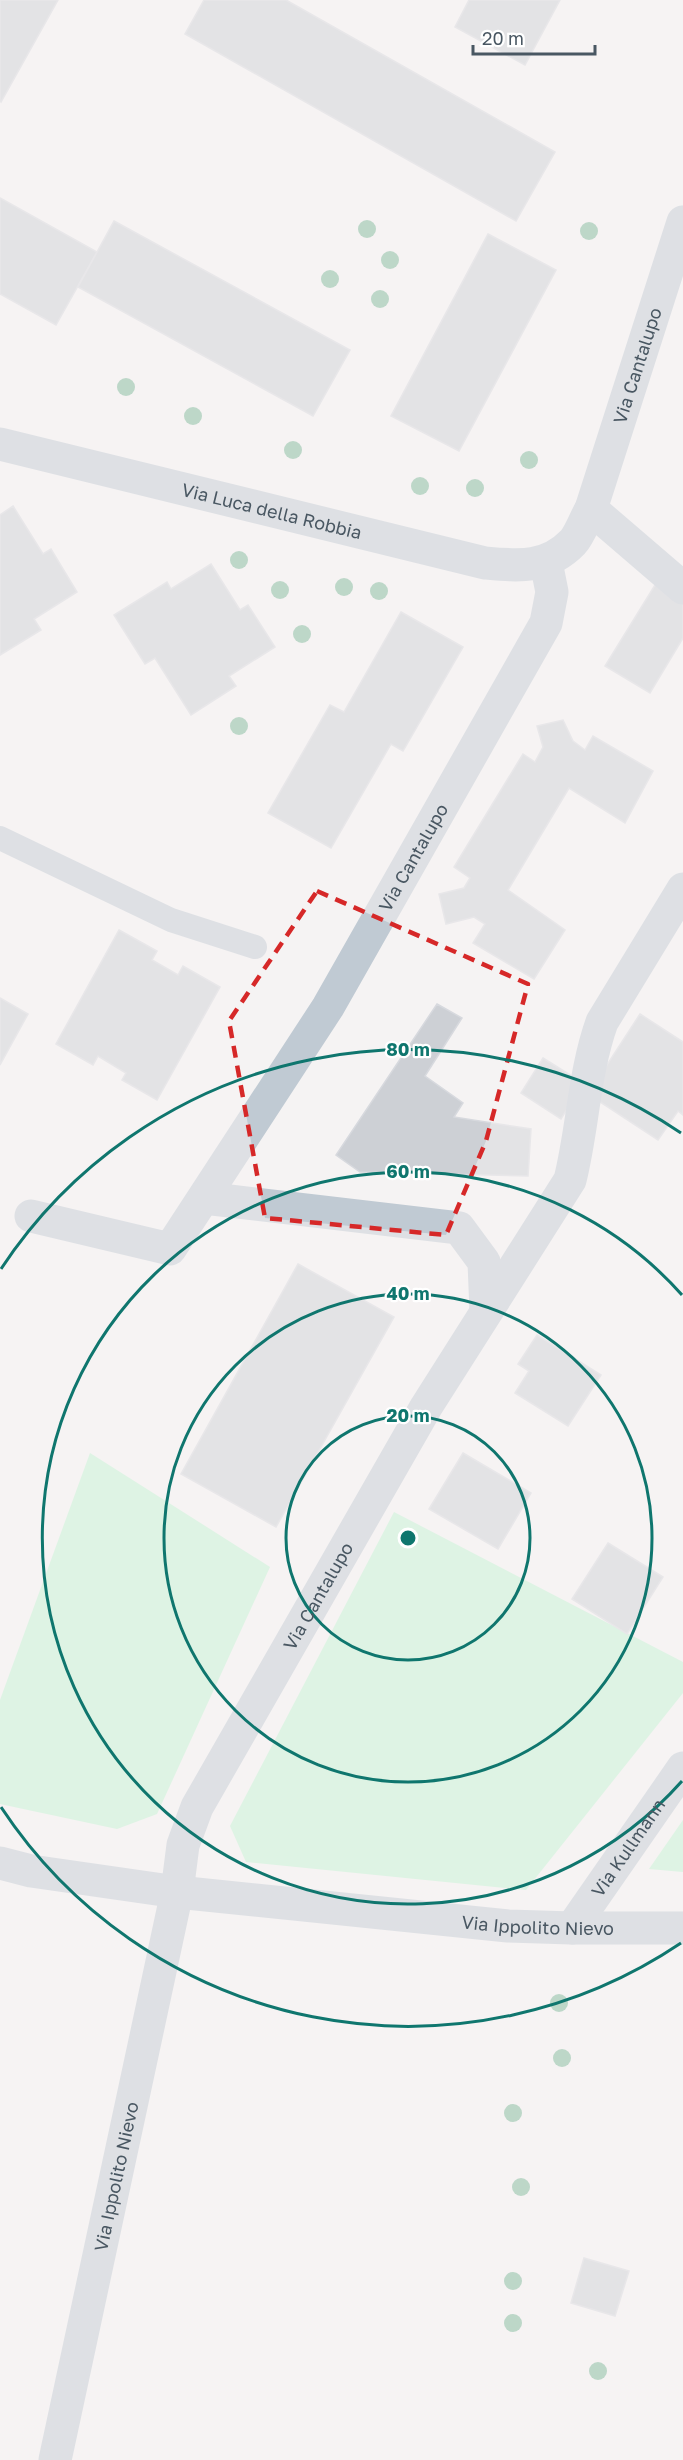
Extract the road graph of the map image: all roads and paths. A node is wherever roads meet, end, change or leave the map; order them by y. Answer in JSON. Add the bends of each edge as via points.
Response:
{"nodes":[{"id":1,"x":683,"y":222,"type":"edge"},
{"id":2,"x":0,"y":444,"type":"edge"},
{"id":3,"x":591,"y":509,"type":"junction"},
{"id":4,"x":546,"y":562,"type":"junction"},
{"id":5,"x":683,"y":588,"type":"edge"},
{"id":6,"x":0,"y":838,"type":"edge"},
{"id":7,"x":683,"y":889,"type":"edge"},
{"id":8,"x":255,"y":947,"type":"dead end"},
{"id":9,"x":204,"y":1198,"type":"junction"},
{"id":10,"x":31,"y":1216,"type":"dead end"},
{"id":11,"x":486,"y":1311,"type":"junction"},
{"id":12,"x":683,"y":1768,"type":"edge"},
{"id":13,"x":0,"y":1863,"type":"edge"},
{"id":14,"x":177,"y":1892,"type":"junction"},
{"id":15,"x":572,"y":1928,"type":"junction"},
{"id":16,"x":683,"y":1928,"type":"edge"},
{"id":17,"x":55,"y":2460,"type":"edge"}],
"edges":[{"from":1,"to":3,"type":"street","name":"Via Cantalupo"},
{"from":2,"to":4,"type":"street","name":"Via Luca della Robbia","via":[[485,562],[516,566]]},
{"from":3,"to":4,"type":"street","name":"Via Cantalupo","via":[[573,542]]},
{"from":3,"to":5,"type":"street"},
{"from":4,"to":9,"type":"street","name":"Via Cantalupo","via":[[552,592],[546,623],[328,1007]]},
{"from":6,"to":8,"type":"lane","via":[[171,920]]},
{"from":7,"to":11,"type":"street","name":"Via Cantalupo","via":[[602,1022],[594,1044],[570,1180]]},
{"from":9,"to":10,"type":"street","name":"Via Cantalupo","via":[[170,1249]]},
{"from":9,"to":11,"type":"street","via":[[459,1228],[484,1262]]},
{"from":11,"to":14,"type":"street","name":"Via Cantalupo","via":[[426,1407],[197,1807],[183,1845]]},
{"from":12,"to":15,"type":"street","name":"Via Kullmann"},
{"from":13,"to":14,"type":"street","name":"Via Ippolito Nievo"},
{"from":14,"to":15,"type":"street","name":"Via Ippolito Nievo","via":[[508,1926]]},
{"from":14,"to":17,"type":"street","name":"Via Ippolito Nievo"},
{"from":15,"to":16,"type":"street","name":"Via Ippolito Nievo"}]}
